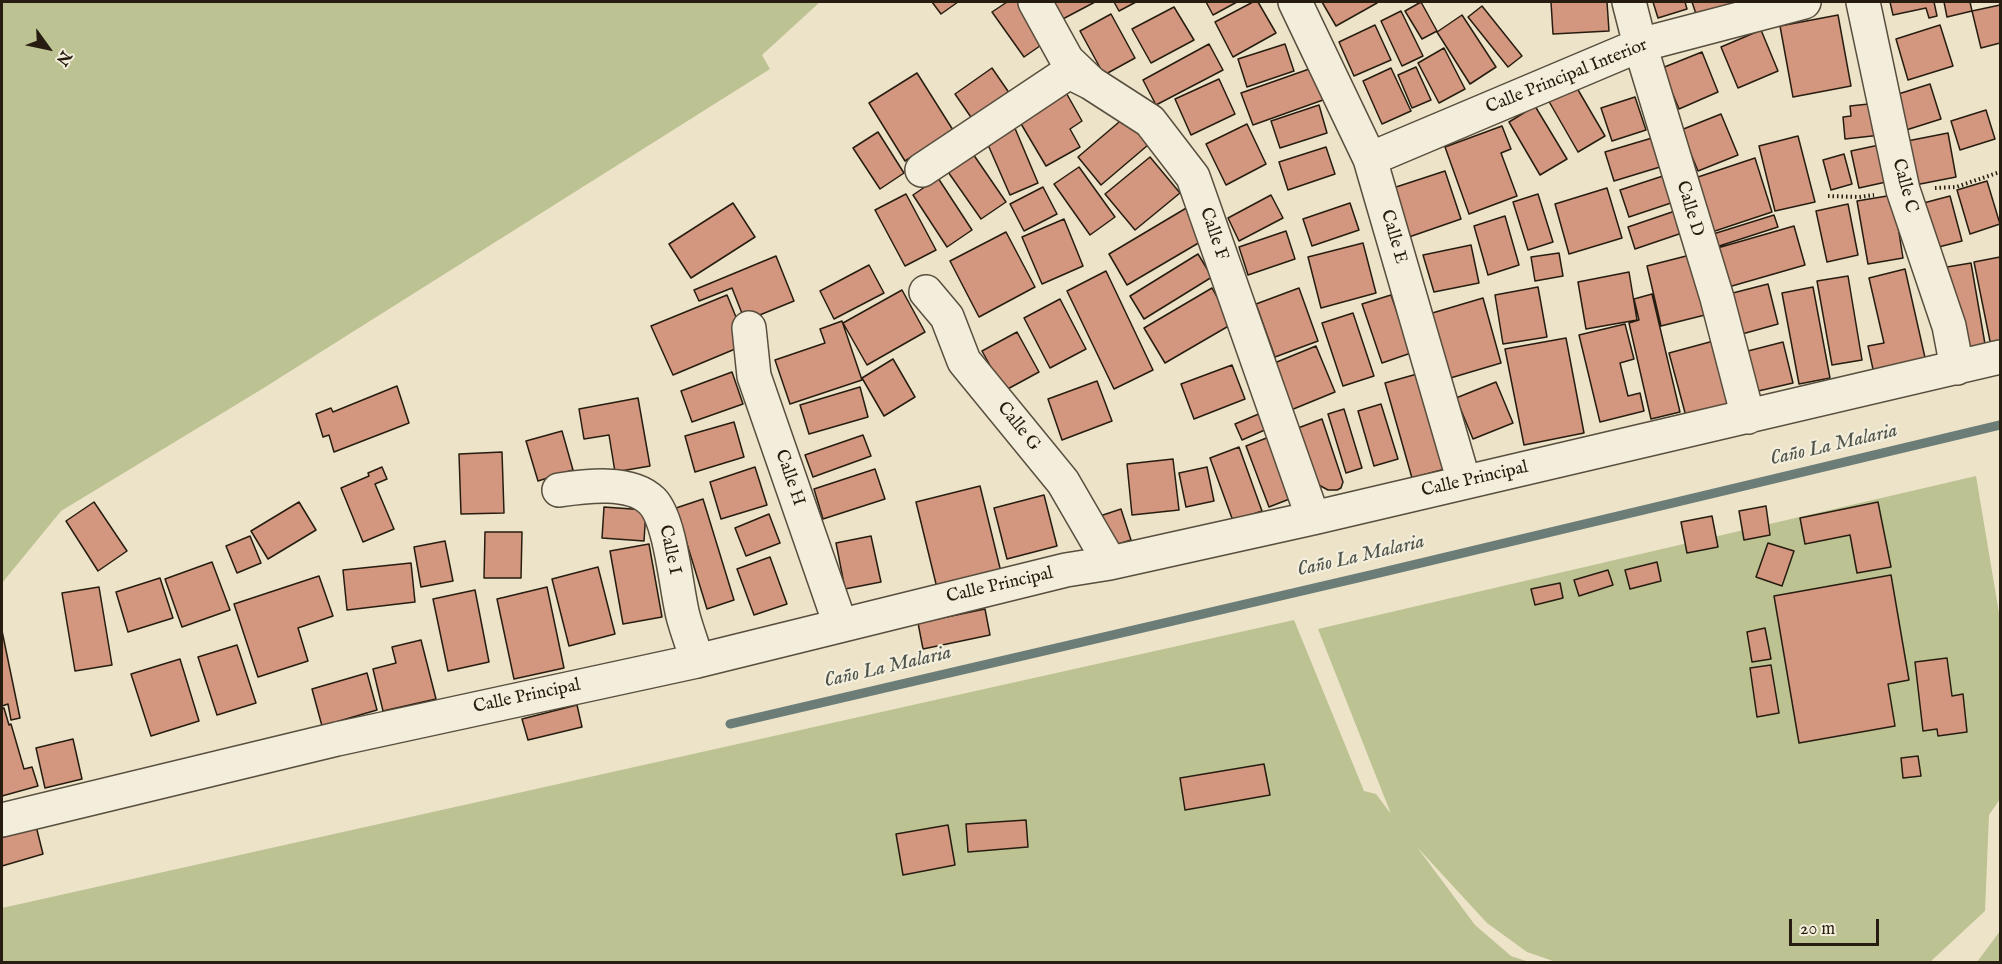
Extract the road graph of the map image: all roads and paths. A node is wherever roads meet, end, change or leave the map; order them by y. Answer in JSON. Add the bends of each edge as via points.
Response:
{"nodes":[{"id":1,"x":1035,"y":2,"type":"edge"},
{"id":2,"x":1294,"y":2,"type":"edge"},
{"id":3,"x":1629,"y":2,"type":"edge"},
{"id":4,"x":1804,"y":2,"type":"edge"},
{"id":5,"x":1863,"y":2,"type":"edge"},
{"id":6,"x":1640,"y":45,"type":"junction"},
{"id":7,"x":1091,"y":83,"type":"junction"},
{"id":8,"x":1370,"y":159,"type":"junction"},
{"id":9,"x":922,"y":170,"type":"dead end"},
{"id":10,"x":926,"y":292,"type":"dead end"},
{"id":11,"x":749,"y":328,"type":"dead end"},
{"id":12,"x":2001,"y":357,"type":"edge"},
{"id":13,"x":1957,"y":368,"type":"junction"},
{"id":14,"x":1748,"y":417,"type":"junction"},
{"id":15,"x":1464,"y":482,"type":"junction"},
{"id":16,"x":559,"y":490,"type":"dead end"},
{"id":17,"x":1313,"y":518,"type":"junction"},
{"id":18,"x":1110,"y":563,"type":"junction"},
{"id":19,"x":840,"y":624,"type":"junction"},
{"id":20,"x":697,"y":661,"type":"junction"},
{"id":21,"x":2,"y":820,"type":"edge"}],
"edges":[{"from":1,"to":7,"type":"street","name":"Calle F","via":[[1067,60]]},
{"from":2,"to":8,"type":"street","name":"Calle E"},
{"from":3,"to":6,"type":"street","name":"Calle D"},
{"from":4,"to":6,"type":"street","name":"Calle Principal Interior"},
{"from":5,"to":13,"type":"street","name":"Calle C","via":[[1903,190],[1949,326]]},
{"from":6,"to":8,"type":"street","name":"Calle Principal Interior"},
{"from":6,"to":14,"type":"street","name":"Calle D","via":[[1717,298]]},
{"from":7,"to":9,"type":"street","via":[[1069,72]]},
{"from":7,"to":17,"type":"street","name":"Calle F","via":[[1150,121],[1193,177]]},
{"from":8,"to":15,"type":"street","name":"Calle E"},
{"from":10,"to":18,"type":"street","name":"Calle G","via":[[947,317],[964,362],[1063,482]]},
{"from":11,"to":19,"type":"street","name":"Calle H","via":[[754,376]]},
{"from":12,"to":13,"type":"street","name":"Calle Principal"},
{"from":13,"to":14,"type":"street","name":"Calle Principal"},
{"from":14,"to":15,"type":"street","name":"Calle Principal"},
{"from":15,"to":17,"type":"street","name":"Calle Principal"},
{"from":16,"to":20,"type":"street","name":"Calle I","via":[[596,485],[636,491],[653,501],[664,520],[683,616]]},
{"from":17,"to":18,"type":"street","name":"Calle Principal"},
{"from":18,"to":19,"type":"street","name":"Calle Principal"},
{"from":19,"to":20,"type":"street","name":"Calle Principal"},
{"from":20,"to":21,"type":"street","name":"Calle Principal","via":[[371,732]]}]}
